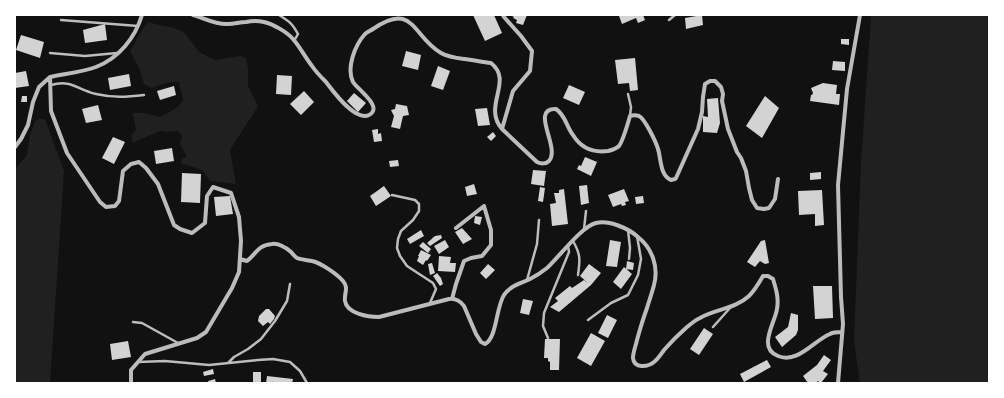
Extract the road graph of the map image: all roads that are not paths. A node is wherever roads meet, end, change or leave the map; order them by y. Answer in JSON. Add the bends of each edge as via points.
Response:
{"nodes":[{"id":1,"x":142,"y":15,"type":"edge"},
{"id":2,"x":193,"y":15,"type":"edge"},
{"id":3,"x":279,"y":15,"type":"edge"},
{"id":4,"x":503,"y":15,"type":"edge"},
{"id":5,"x":675,"y":15,"type":"edge"},
{"id":6,"x":860,"y":15,"type":"edge"},
{"id":7,"x":396,"y":17,"type":"edge"},
{"id":8,"x":61,"y":20,"type":"dead end"},
{"id":9,"x":669,"y":20,"type":"dead end"},
{"id":10,"x":139,"y":26,"type":"junction"},
{"id":11,"x":294,"y":41,"type":"junction"},
{"id":12,"x":50,"y":53,"type":"dead end"},
{"id":13,"x":118,"y":53,"type":"junction"},
{"id":14,"x":50,"y":77,"type":"junction"},
{"id":15,"x":50,"y":85,"type":"junction"},
{"id":16,"x":628,"y":94,"type":"dead end"},
{"id":17,"x":144,"y":95,"type":"dead end"},
{"id":18,"x":630,"y":116,"type":"junction"},
{"id":19,"x":502,"y":129,"type":"junction"},
{"id":20,"x":15,"y":146,"type":"edge"},
{"id":21,"x":778,"y":179,"type":"dead end"},
{"id":22,"x":392,"y":195,"type":"dead end"},
{"id":23,"x":586,"y":211,"type":"dead end"},
{"id":24,"x":539,"y":220,"type":"dead end"},
{"id":25,"x":456,"y":228,"type":"dead end"},
{"id":26,"x":583,"y":230,"type":"junction"},
{"id":27,"x":628,"y":230,"type":"junction"},
{"id":28,"x":637,"y":236,"type":"junction"},
{"id":29,"x":572,"y":242,"type":"junction"},
{"id":30,"x":568,"y":246,"type":"junction"},
{"id":31,"x":240,"y":259,"type":"junction"},
{"id":32,"x":629,"y":259,"type":"dead end"},
{"id":33,"x":578,"y":275,"type":"dead end"},
{"id":34,"x":527,"y":280,"type":"junction"},
{"id":35,"x":290,"y":284,"type":"dead end"},
{"id":36,"x":452,"y":299,"type":"junction"},
{"id":37,"x":430,"y":304,"type":"junction"},
{"id":38,"x":731,"y":306,"type":"junction"},
{"id":39,"x":588,"y":320,"type":"dead end"},
{"id":40,"x":133,"y":322,"type":"dead end"},
{"id":41,"x":714,"y":327,"type":"dead end"},
{"id":42,"x":842,"y":332,"type":"junction"},
{"id":43,"x":548,"y":338,"type":"dead end"},
{"id":44,"x":178,"y":344,"type":"junction"},
{"id":45,"x":138,"y":362,"type":"junction"},
{"id":46,"x":227,"y":364,"type":"junction"},
{"id":47,"x":130,"y":383,"type":"edge"},
{"id":48,"x":307,"y":383,"type":"edge"},
{"id":49,"x":838,"y":383,"type":"edge"}],
"edges":[{"from":1,"to":10,"type":"street"},
{"from":2,"to":11,"type":"street","via":[[227,24],[264,22],[283,30]]},
{"from":3,"to":11,"type":"lane","via":[[293,25],[298,34]]},
{"from":4,"to":19,"type":"street","via":[[532,51],[530,71],[513,91]]},
{"from":5,"to":9,"type":"lane"},
{"from":6,"to":42,"type":"street","via":[[847,89],[838,185]]},
{"from":7,"to":11,"type":"street","via":[[366,34],[352,61],[350,73],[353,82],[373,104],[372,113],[367,116],[353,112],[339,99]]},
{"from":7,"to":19,"type":"street","via":[[406,20],[441,53],[452,58],[491,63],[495,66],[501,80],[495,107],[498,124]]},
{"from":8,"to":10,"type":"lane"},
{"from":10,"to":13,"type":"street"},
{"from":12,"to":13,"type":"lane","via":[[85,56]]},
{"from":13,"to":14,"type":"street","via":[[96,67]]},
{"from":14,"to":15,"type":"street"},
{"from":14,"to":20,"type":"street","via":[[39,87],[28,125]]},
{"from":15,"to":17,"type":"lane","via":[[73,84],[95,94],[121,98]]},
{"from":15,"to":31,"type":"street","via":[[51,111],[67,153],[100,202],[106,207],[115,206],[119,201],[123,171],[130,164],[140,162],[158,184],[174,225],[192,234],[205,223],[207,196],[213,187],[232,193],[239,217]]},
{"from":16,"to":18,"type":"lane"},
{"from":18,"to":19,"type":"street","via":[[620,145],[611,150],[598,151],[582,146],[572,135],[561,113],[556,109],[550,109],[544,119],[552,151],[550,160],[544,163],[534,160]]},
{"from":18,"to":21,"type":"street","via":[[641,117],[658,148],[666,177],[673,180],[698,129],[705,84],[714,81],[719,84],[722,91],[728,129],[746,171],[748,188],[757,208],[769,208],[775,199]]},
{"from":22,"to":37,"type":"lane","via":[[415,200],[419,204],[419,211],[413,220],[401,231],[397,248],[407,266],[433,283],[436,289]]},
{"from":23,"to":26,"type":"lane"},
{"from":24,"to":34,"type":"lane","via":[[537,244]]},
{"from":25,"to":36,"type":"street","via":[[484,206],[491,230],[491,245],[482,256],[464,261]]},
{"from":26,"to":27,"type":"street","via":[[591,224],[601,222]]},
{"from":26,"to":29,"type":"street"},
{"from":27,"to":28,"type":"street"},
{"from":27,"to":32,"type":"lane"},
{"from":28,"to":38,"type":"street","via":[[651,253],[656,271],[634,355],[634,361],[638,366],[643,367],[654,362],[679,334],[700,317]]},
{"from":28,"to":39,"type":"lane","via":[[641,259],[638,275],[628,295],[611,303]]},
{"from":29,"to":30,"type":"street"},
{"from":29,"to":33,"type":"lane","via":[[580,259]]},
{"from":30,"to":34,"type":"street","via":[[548,267]]},
{"from":30,"to":43,"type":"lane","via":[[569,252],[544,313],[543,326]]},
{"from":31,"to":37,"type":"street","via":[[247,260],[260,247],[280,244],[296,257],[322,264],[342,279],[347,288],[347,307],[369,317],[379,317]]},
{"from":31,"to":44,"type":"street","via":[[239,272],[232,288],[206,332]]},
{"from":34,"to":36,"type":"street","via":[[515,285],[505,294],[499,305],[490,341],[485,344],[476,334],[464,306],[458,300]]},
{"from":35,"to":46,"type":"lane","via":[[287,301],[261,339]]},
{"from":36,"to":37,"type":"street"},
{"from":38,"to":41,"type":"lane"},
{"from":38,"to":42,"type":"street","via":[[750,295],[763,276],[773,279],[777,309],[767,342],[771,352],[780,357],[799,355],[831,333]]},
{"from":40,"to":44,"type":"lane","via":[[142,323]]},
{"from":42,"to":49,"type":"street"},
{"from":44,"to":45,"type":"street","via":[[145,354]]},
{"from":45,"to":46,"type":"lane","via":[[165,361],[209,366]]},
{"from":45,"to":47,"type":"street","via":[[132,370]]},
{"from":46,"to":48,"type":"lane","via":[[273,359],[290,362],[300,371]]}]}
